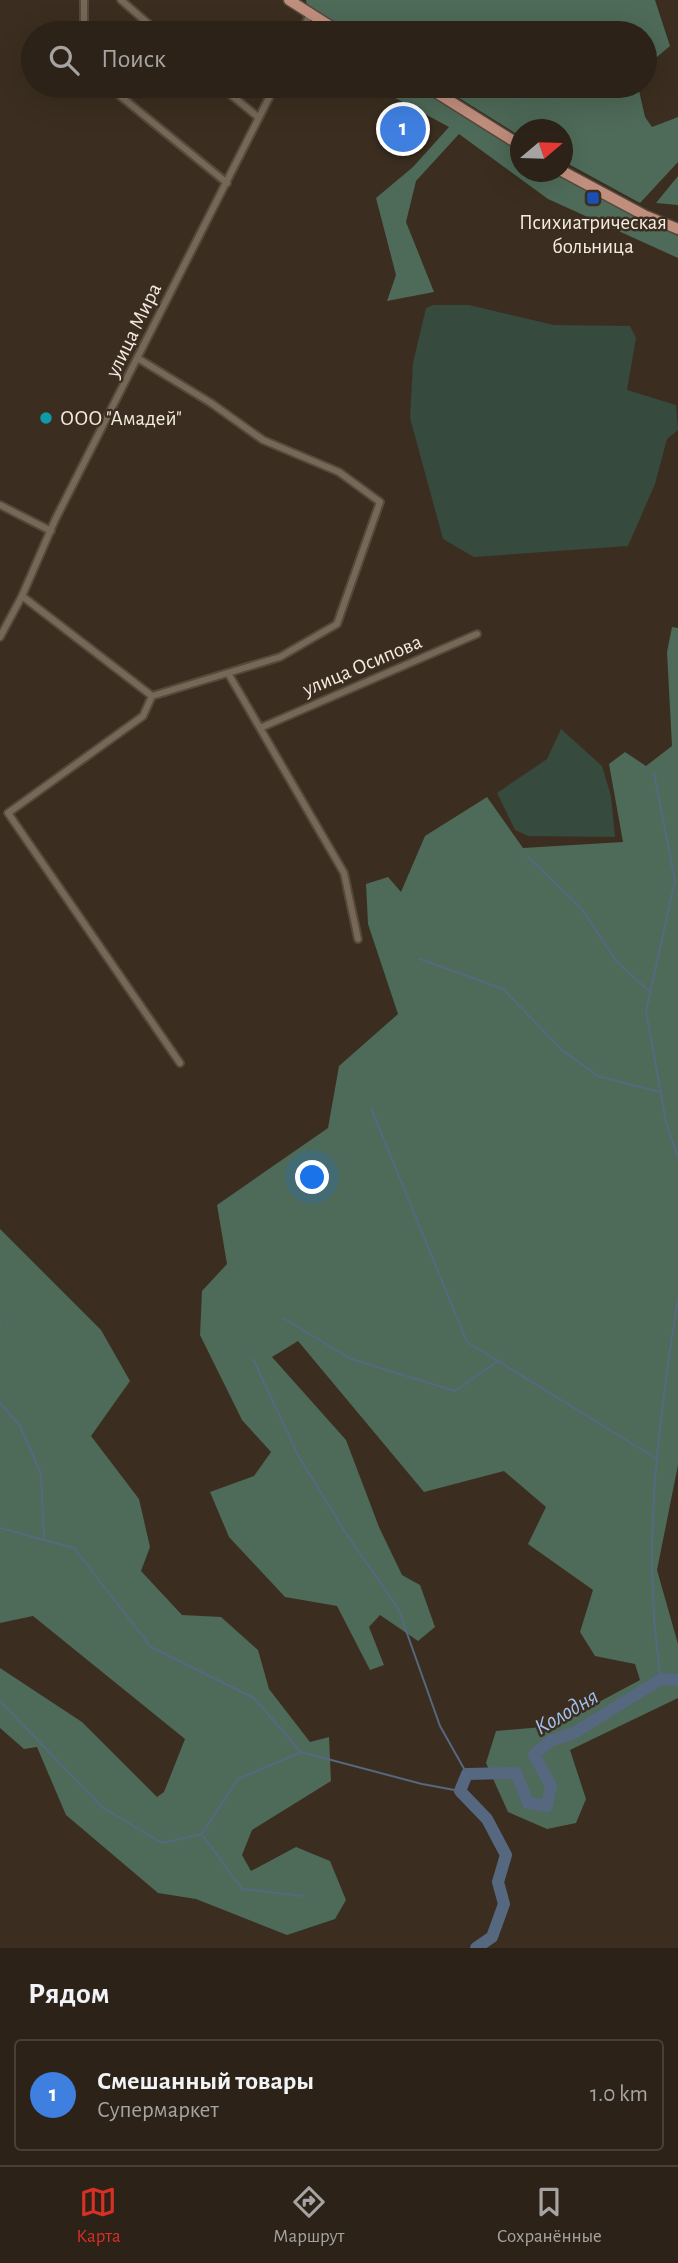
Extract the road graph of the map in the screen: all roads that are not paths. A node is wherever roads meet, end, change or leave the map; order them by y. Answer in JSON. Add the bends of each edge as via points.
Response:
{"nodes":[{"id":1,"x":84,"y":0,"type":"edge"},
{"id":2,"x":121,"y":0,"type":"edge"},
{"id":3,"x":293,"y":1,"type":"edge"},
{"id":4,"x":310,"y":14,"type":"junction"},
{"id":5,"x":84,"y":21,"type":"edge"},
{"id":6,"x":145,"y":21,"type":"edge"},
{"id":7,"x":307,"y":21,"type":"edge"},
{"id":8,"x":321,"y":21,"type":"edge"},
{"id":9,"x":123,"y":98,"type":"edge"},
{"id":10,"x":235,"y":98,"type":"edge"},
{"id":11,"x":268,"y":98,"type":"edge"},
{"id":12,"x":445,"y":98,"type":"edge"},
{"id":13,"x":258,"y":117,"type":"junction"},
{"id":14,"x":510,"y":139,"type":"edge"},
{"id":15,"x":573,"y":177,"type":"edge"},
{"id":16,"x":227,"y":183,"type":"junction"},
{"id":17,"x":678,"y":229,"type":"edge"},
{"id":18,"x":139,"y":359,"type":"junction"},
{"id":19,"x":0,"y":505,"type":"edge"},
{"id":20,"x":51,"y":531,"type":"junction"},
{"id":21,"x":22,"y":596,"type":"junction"},
{"id":22,"x":477,"y":634,"type":"dead end"},
{"id":23,"x":0,"y":637,"type":"edge"},
{"id":24,"x":228,"y":673,"type":"junction"},
{"id":25,"x":152,"y":696,"type":"junction"},
{"id":26,"x":260,"y":728,"type":"junction"},
{"id":27,"x":358,"y":939,"type":"dead end"},
{"id":28,"x":180,"y":1063,"type":"dead end"}],
"edges":[{"from":1,"to":5,"type":"street"},
{"from":2,"to":6,"type":"street"},
{"from":3,"to":4,"type":"main road"},
{"from":4,"to":7,"type":"street"},
{"from":4,"to":8,"type":"main road"},
{"from":9,"to":16,"type":"street"},
{"from":10,"to":13,"type":"street"},
{"from":11,"to":13,"type":"street","name":"улица Мира"},
{"from":12,"to":14,"type":"main road"},
{"from":13,"to":16,"type":"street","name":"улица Мира"},
{"from":15,"to":17,"type":"main road"},
{"from":16,"to":18,"type":"street","name":"улица Мира"},
{"from":18,"to":20,"type":"street","name":"улица Мира"},
{"from":18,"to":24,"type":"street","via":[[262,440],[339,472],[380,502],[337,624],[280,657]]},
{"from":19,"to":20,"type":"street"},
{"from":20,"to":21,"type":"street","name":"улица Мира"},
{"from":21,"to":23,"type":"street","name":"улица Мира"},
{"from":21,"to":25,"type":"street"},
{"from":22,"to":26,"type":"street","name":"улица Осипова"},
{"from":24,"to":25,"type":"street"},
{"from":24,"to":26,"type":"street"},
{"from":25,"to":28,"type":"street","via":[[143,716],[8,813]]},
{"from":26,"to":27,"type":"street","via":[[345,873]]}]}
